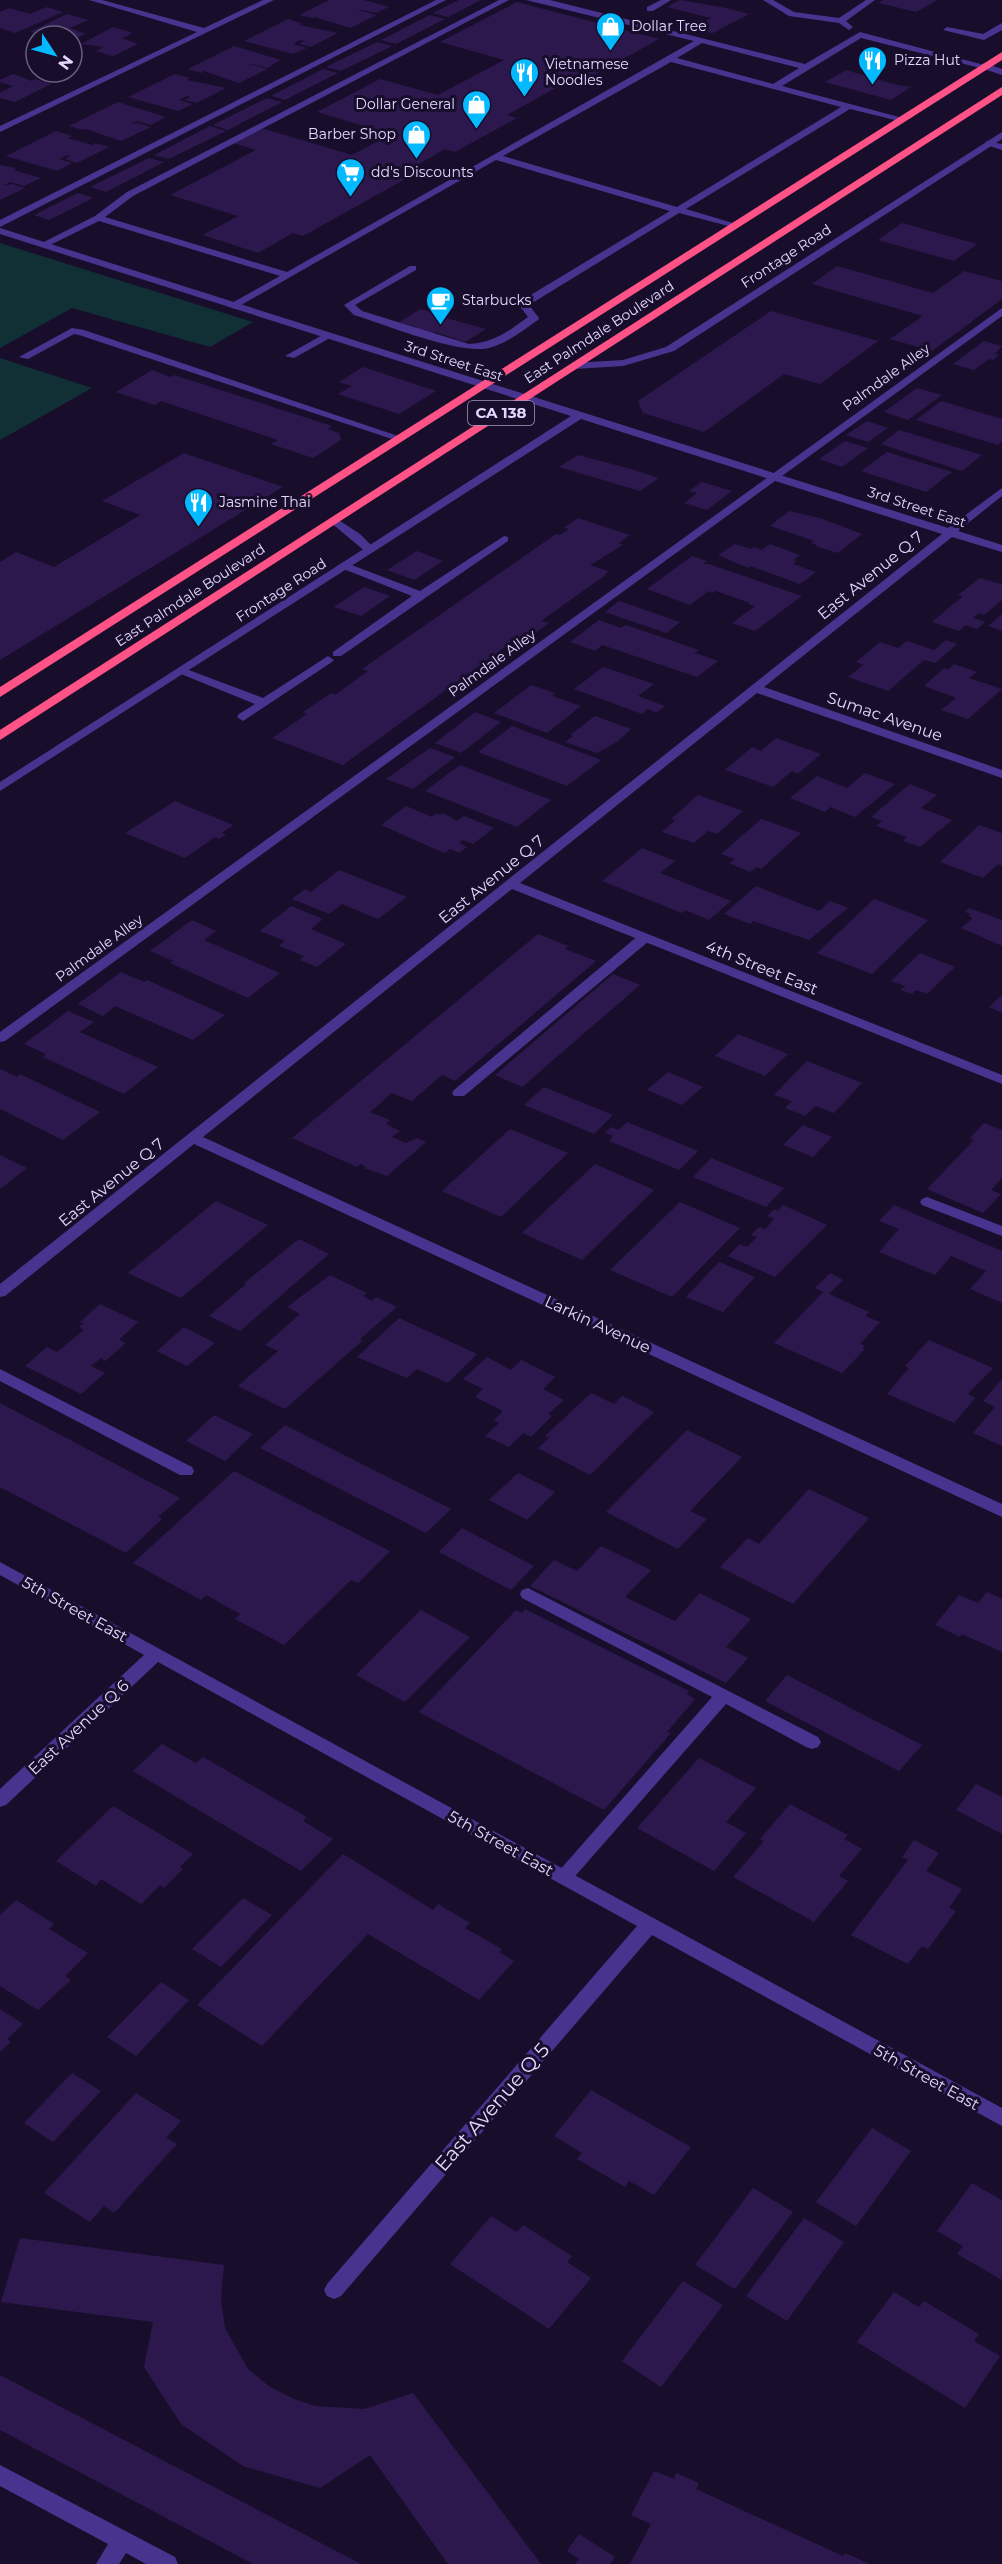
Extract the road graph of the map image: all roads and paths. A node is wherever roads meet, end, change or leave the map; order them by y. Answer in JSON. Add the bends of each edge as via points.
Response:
{"nodes":[{"id":1,"x":93,"y":0,"type":"edge"},
{"id":2,"x":270,"y":0,"type":"edge"},
{"id":3,"x":442,"y":0,"type":"edge"},
{"id":4,"x":505,"y":0,"type":"edge"},
{"id":5,"x":530,"y":0,"type":"edge"},
{"id":6,"x":667,"y":0,"type":"edge"},
{"id":7,"x":767,"y":0,"type":"edge"},
{"id":8,"x":871,"y":0,"type":"edge"},
{"id":9,"x":650,"y":9,"type":"dead end"},
{"id":10,"x":841,"y":21,"type":"junction"},
{"id":11,"x":1002,"y":26,"type":"edge"},
{"id":12,"x":947,"y":30,"type":"dead end"},
{"id":13,"x":204,"y":31,"type":"junction"},
{"id":14,"x":860,"y":35,"type":"junction"},
{"id":15,"x":701,"y":40,"type":"junction"},
{"id":16,"x":1002,"y":55,"type":"edge"},
{"id":17,"x":670,"y":59,"type":"junction"},
{"id":18,"x":984,"y":66,"type":"junction"},
{"id":19,"x":806,"y":67,"type":"junction"},
{"id":20,"x":1002,"y":72,"type":"edge"},
{"id":21,"x":774,"y":87,"type":"junction"},
{"id":22,"x":1002,"y":90,"type":"edge"},
{"id":23,"x":849,"y":106,"type":"junction"},
{"id":24,"x":900,"y":120,"type":"junction"},
{"id":25,"x":2,"y":127,"type":"edge"},
{"id":26,"x":1002,"y":135,"type":"edge"},
{"id":27,"x":989,"y":143,"type":"junction"},
{"id":28,"x":1002,"y":147,"type":"edge"},
{"id":29,"x":495,"y":157,"type":"junction"},
{"id":30,"x":678,"y":210,"type":"junction"},
{"id":31,"x":98,"y":218,"type":"junction"},
{"id":32,"x":0,"y":224,"type":"edge"},
{"id":33,"x":733,"y":226,"type":"junction"},
{"id":34,"x":0,"y":231,"type":"edge"},
{"id":35,"x":43,"y":245,"type":"junction"},
{"id":36,"x":414,"y":268,"type":"dead end"},
{"id":37,"x":288,"y":275,"type":"junction"},
{"id":38,"x":234,"y":306,"type":"junction"},
{"id":39,"x":1002,"y":311,"type":"edge"},
{"id":40,"x":326,"y":336,"type":"junction"},
{"id":41,"x":290,"y":356,"type":"dead end"},
{"id":42,"x":24,"y":357,"type":"dead end"},
{"id":43,"x":573,"y":366,"type":"junction"},
{"id":44,"x":483,"y":386,"type":"junction"},
{"id":45,"x":523,"y":399,"type":"junction"},
{"id":46,"x":578,"y":416,"type":"junction"},
{"id":47,"x":399,"y":438,"type":"junction"},
{"id":48,"x":774,"y":477,"type":"junction"},
{"id":49,"x":1002,"y":491,"type":"edge"},
{"id":50,"x":334,"y":520,"type":"junction"},
{"id":51,"x":950,"y":533,"type":"junction"},
{"id":52,"x":504,"y":539,"type":"dead end"},
{"id":53,"x":1002,"y":549,"type":"edge"},
{"id":54,"x":370,"y":550,"type":"junction"},
{"id":55,"x":345,"y":566,"type":"junction"},
{"id":56,"x":422,"y":595,"type":"junction"},
{"id":57,"x":182,"y":672,"type":"junction"},
{"id":58,"x":756,"y":688,"type":"junction"},
{"id":59,"x":0,"y":693,"type":"edge"},
{"id":60,"x":264,"y":703,"type":"junction"},
{"id":61,"x":243,"y":717,"type":"dead end"},
{"id":62,"x":0,"y":736,"type":"edge"},
{"id":63,"x":1002,"y":774,"type":"edge"},
{"id":64,"x":0,"y":787,"type":"edge"},
{"id":65,"x":511,"y":884,"type":"junction"},
{"id":66,"x":644,"y":938,"type":"junction"},
{"id":67,"x":0,"y":1038,"type":"edge"},
{"id":68,"x":1002,"y":1080,"type":"edge"},
{"id":69,"x":459,"y":1093,"type":"dead end"},
{"id":70,"x":193,"y":1138,"type":"junction"},
{"id":71,"x":927,"y":1202,"type":"dead end"},
{"id":72,"x":1002,"y":1230,"type":"edge"},
{"id":73,"x":0,"y":1292,"type":"edge"},
{"id":74,"x":0,"y":1374,"type":"edge"},
{"id":75,"x":186,"y":1472,"type":"dead end"},
{"id":76,"x":1002,"y":1510,"type":"edge"},
{"id":77,"x":0,"y":1568,"type":"edge"},
{"id":78,"x":528,"y":1594,"type":"dead end"},
{"id":79,"x":156,"y":1654,"type":"junction"},
{"id":80,"x":724,"y":1695,"type":"junction"},
{"id":81,"x":812,"y":1742,"type":"dead end"},
{"id":82,"x":0,"y":1800,"type":"edge"},
{"id":83,"x":564,"y":1877,"type":"junction"},
{"id":84,"x":650,"y":1924,"type":"junction"},
{"id":85,"x":1002,"y":2118,"type":"edge"},
{"id":86,"x":334,"y":2290,"type":"dead end"},
{"id":87,"x":1,"y":2479,"type":"edge"},
{"id":88,"x":122,"y":2540,"type":"junction"},
{"id":89,"x":107,"y":2564,"type":"edge"},
{"id":90,"x":167,"y":2564,"type":"edge"}],
"edges":[{"from":1,"to":13,"type":"street"},
{"from":2,"to":13,"type":"street"},
{"from":3,"to":32,"type":"street"},
{"from":4,"to":31,"type":"street","via":[[130,194]]},
{"from":5,"to":15,"type":"street"},
{"from":6,"to":9,"type":"street"},
{"from":7,"to":10,"type":"street","via":[[792,14]]},
{"from":8,"to":10,"type":"street"},
{"from":10,"to":14,"type":"street"},
{"from":11,"to":12,"type":"street","via":[[984,37]]},
{"from":13,"to":25,"type":"street"},
{"from":14,"to":18,"type":"street"},
{"from":14,"to":19,"type":"street"},
{"from":15,"to":17,"type":"street"},
{"from":15,"to":19,"type":"street"},
{"from":16,"to":18,"type":"highway","name":"East Palmdale Boulevard","number":"CA 138"},
{"from":17,"to":21,"type":"street"},
{"from":17,"to":29,"type":"street"},
{"from":18,"to":20,"type":"street"},
{"from":18,"to":24,"type":"highway","name":"East Palmdale Boulevard","number":"CA 138"},
{"from":19,"to":21,"type":"street"},
{"from":21,"to":23,"type":"street"},
{"from":22,"to":43,"type":"highway","name":"East Palmdale Boulevard","number":"CA 138"},
{"from":23,"to":24,"type":"street"},
{"from":23,"to":30,"type":"street"},
{"from":24,"to":33,"type":"highway","name":"East Palmdale Boulevard","number":"CA 138"},
{"from":26,"to":27,"type":"street","name":"Frontage Road"},
{"from":27,"to":28,"type":"street"},
{"from":27,"to":43,"type":"street","name":"Frontage Road","via":[[670,349],[623,364]]},
{"from":29,"to":30,"type":"street"},
{"from":29,"to":37,"type":"street"},
{"from":30,"to":33,"type":"street"},
{"from":30,"to":36,"type":"street","via":[[523,304],[534,318],[499,343],[485,348],[468,347],[358,313],[350,305]]},
{"from":31,"to":35,"type":"street"},
{"from":31,"to":37,"type":"street"},
{"from":33,"to":44,"type":"highway","name":"East Palmdale Boulevard","number":"CA 138"},
{"from":34,"to":35,"type":"street","name":"3rd Street East"},
{"from":35,"to":38,"type":"street","name":"3rd Street East"},
{"from":37,"to":38,"type":"street"},
{"from":38,"to":40,"type":"street","name":"3rd Street East"},
{"from":39,"to":48,"type":"street","name":"Palmdale Alley"},
{"from":40,"to":41,"type":"street"},
{"from":40,"to":44,"type":"street","name":"3rd Street East"},
{"from":42,"to":47,"type":"street","via":[[72,331],[80,332]]},
{"from":43,"to":45,"type":"highway","name":"East Palmdale Boulevard","number":"CA 138"},
{"from":44,"to":45,"type":"street","name":"3rd Street East"},
{"from":44,"to":47,"type":"highway","name":"East Palmdale Boulevard","number":"CA 138"},
{"from":45,"to":46,"type":"street","name":"3rd Street East"},
{"from":45,"to":50,"type":"highway","name":"East Palmdale Boulevard","number":"CA 138"},
{"from":46,"to":48,"type":"street","name":"3rd Street East"},
{"from":46,"to":54,"type":"street","name":"Frontage Road"},
{"from":47,"to":59,"type":"highway","name":"East Palmdale Boulevard","number":"CA 138"},
{"from":48,"to":51,"type":"street","name":"3rd Street East"},
{"from":48,"to":67,"type":"street","name":"Palmdale Alley"},
{"from":49,"to":51,"type":"street","name":"East Avenue Q 7"},
{"from":50,"to":54,"type":"street"},
{"from":50,"to":62,"type":"highway","name":"East Palmdale Boulevard","number":"CA 138"},
{"from":51,"to":53,"type":"street","name":"3rd Street East"},
{"from":51,"to":58,"type":"street","name":"East Avenue Q 7"},
{"from":52,"to":56,"type":"street"},
{"from":54,"to":55,"type":"street","name":"Frontage Road"},
{"from":55,"to":56,"type":"street"},
{"from":55,"to":57,"type":"street","name":"Frontage Road"},
{"from":56,"to":60,"type":"street"},
{"from":57,"to":60,"type":"street"},
{"from":57,"to":64,"type":"street","name":"Frontage Road"},
{"from":58,"to":63,"type":"street","name":"Sumac Avenue"},
{"from":58,"to":65,"type":"street","name":"East Avenue Q 7"},
{"from":60,"to":61,"type":"street"},
{"from":65,"to":66,"type":"street","name":"4th Street East"},
{"from":65,"to":70,"type":"street","name":"East Avenue Q 7"},
{"from":66,"to":68,"type":"street","name":"4th Street East"},
{"from":66,"to":69,"type":"street"},
{"from":70,"to":73,"type":"street","name":"East Avenue Q 7"},
{"from":70,"to":76,"type":"street","name":"Larkin Avenue"},
{"from":71,"to":72,"type":"street"},
{"from":74,"to":75,"type":"street"},
{"from":77,"to":79,"type":"street","name":"5th Street East"},
{"from":78,"to":80,"type":"street"},
{"from":79,"to":82,"type":"street","name":"East Avenue Q 6"},
{"from":79,"to":83,"type":"street","name":"5th Street East"},
{"from":80,"to":81,"type":"street"},
{"from":80,"to":83,"type":"street"},
{"from":83,"to":84,"type":"street","name":"5th Street East"},
{"from":84,"to":85,"type":"street","name":"5th Street East"},
{"from":84,"to":86,"type":"street","name":"East Avenue Q 5"},
{"from":87,"to":88,"type":"street"},
{"from":88,"to":89,"type":"street"},
{"from":88,"to":90,"type":"street"}]}
